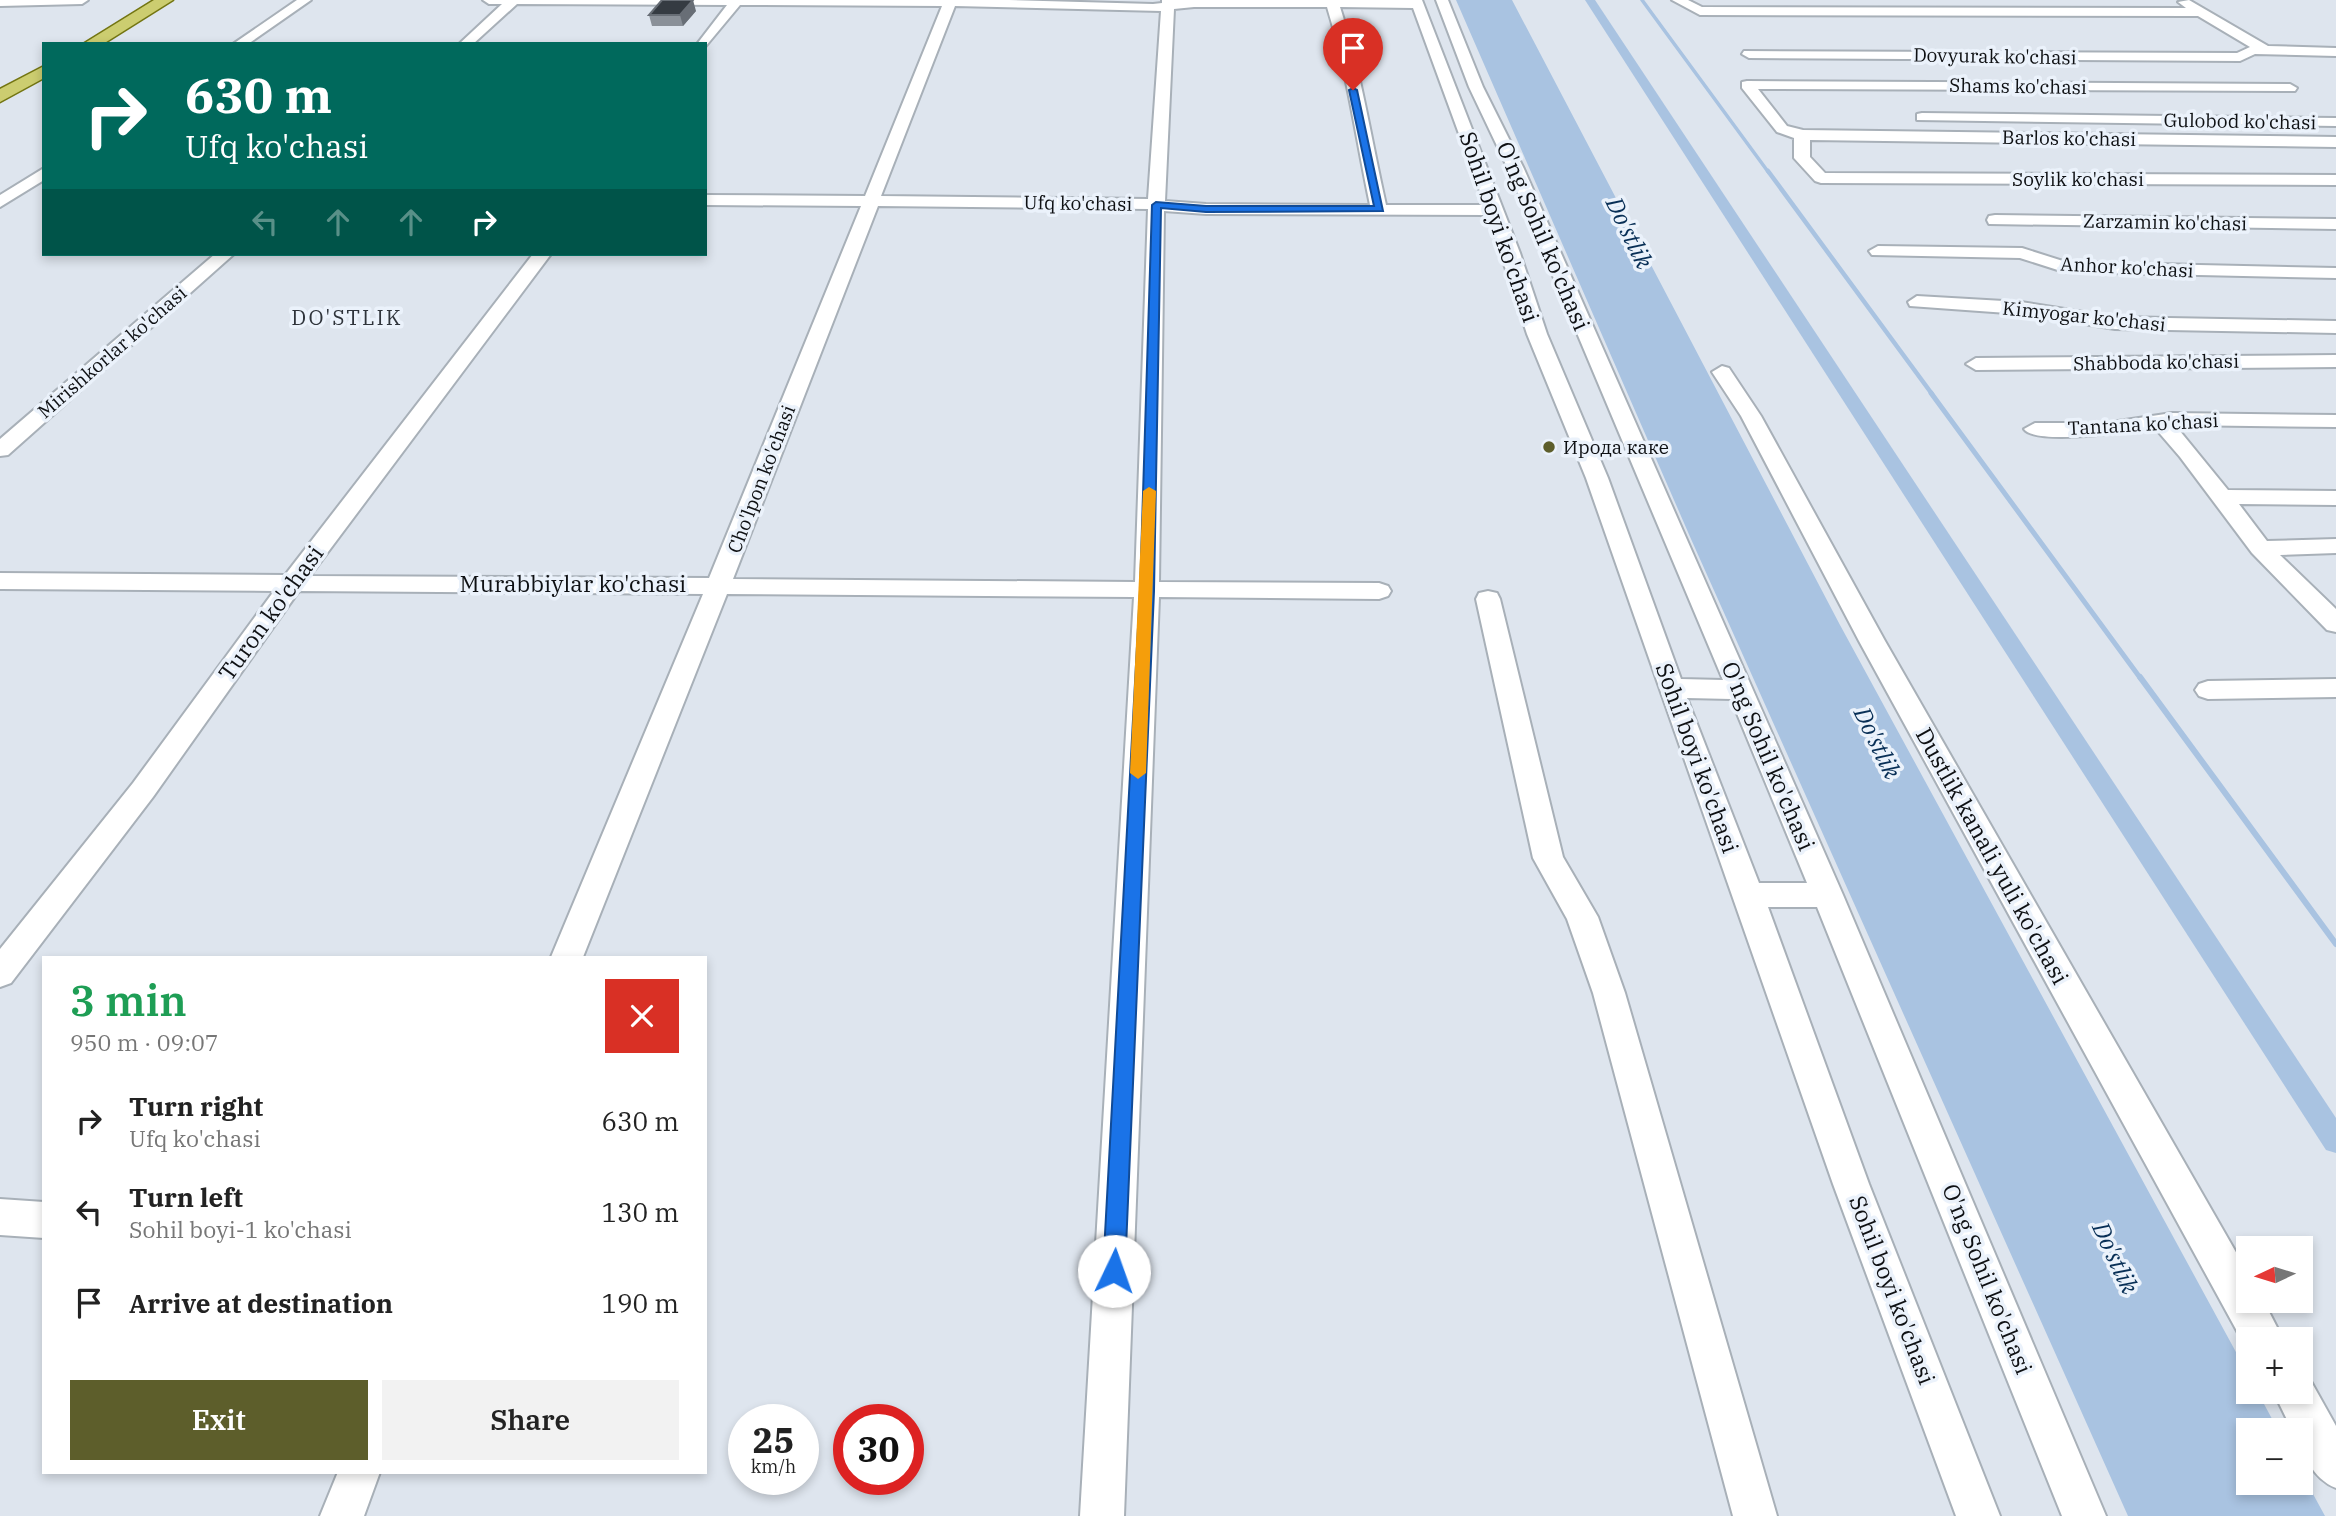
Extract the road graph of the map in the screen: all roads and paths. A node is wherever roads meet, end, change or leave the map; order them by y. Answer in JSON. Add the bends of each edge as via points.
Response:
{"nodes":[{"id":1,"x":165,"y":0,"type":"edge"},
{"id":2,"x":305,"y":0,"type":"edge"},
{"id":3,"x":489,"y":0,"type":"edge"},
{"id":4,"x":514,"y":0,"type":"edge"},
{"id":5,"x":737,"y":0,"type":"edge"},
{"id":6,"x":1678,"y":0,"type":"edge"},
{"id":7,"x":1841,"y":0,"type":"edge"},
{"id":8,"x":2003,"y":0,"type":"edge"},
{"id":9,"x":2180,"y":0,"type":"edge"},
{"id":10,"x":76,"y":1,"type":"edge"},
{"id":11,"x":951,"y":1,"type":"edge"},
{"id":12,"x":1425,"y":1,"type":"edge"},
{"id":13,"x":0,"y":2,"type":"edge"},
{"id":14,"x":1331,"y":2,"type":"edge"},
{"id":15,"x":1168,"y":3,"type":"edge"},
{"id":16,"x":1853,"y":11,"type":"junction"},
{"id":17,"x":2018,"y":11,"type":"junction"},
{"id":18,"x":2199,"y":12,"type":"junction"},
{"id":19,"x":94,"y":42,"type":"edge"},
{"id":20,"x":242,"y":42,"type":"edge"},
{"id":21,"x":467,"y":42,"type":"edge"},
{"id":22,"x":705,"y":42,"type":"edge"},
{"id":23,"x":2266,"y":51,"type":"junction"},
{"id":24,"x":2336,"y":52,"type":"edge"},
{"id":25,"x":2240,"y":57,"type":"junction"},
{"id":26,"x":42,"y":72,"type":"edge"},
{"id":27,"x":1768,"y":85,"type":"junction"},
{"id":28,"x":2301,"y":96,"type":"junction"},
{"id":29,"x":0,"y":97,"type":"edge"},
{"id":30,"x":1905,"y":117,"type":"dead end"},
{"id":31,"x":2336,"y":120,"type":"edge"},
{"id":32,"x":1802,"y":135,"type":"junction"},
{"id":33,"x":2336,"y":142,"type":"edge"},
{"id":34,"x":42,"y":174,"type":"edge"},
{"id":35,"x":2336,"y":180,"type":"edge"},
{"id":36,"x":31,"y":198,"type":"dead end"},
{"id":37,"x":2,"y":200,"type":"edge"},
{"id":38,"x":707,"y":200,"type":"edge"},
{"id":39,"x":872,"y":201,"type":"junction"},
{"id":40,"x":1156,"y":205,"type":"junction"},
{"id":41,"x":1379,"y":209,"type":"junction"},
{"id":42,"x":1995,"y":220,"type":"dead end"},
{"id":43,"x":1499,"y":223,"type":"junction"},
{"id":44,"x":2336,"y":224,"type":"edge"},
{"id":45,"x":1541,"y":235,"type":"junction"},
{"id":46,"x":1878,"y":251,"type":"dead end"},
{"id":47,"x":223,"y":256,"type":"edge"},
{"id":48,"x":540,"y":256,"type":"edge"},
{"id":49,"x":2336,"y":273,"type":"edge"},
{"id":50,"x":1917,"y":302,"type":"dead end"},
{"id":51,"x":2336,"y":327,"type":"edge"},
{"id":52,"x":2336,"y":361,"type":"edge"},
{"id":53,"x":1976,"y":363,"type":"dead end"},
{"id":54,"x":1722,"y":372,"type":"dead end"},
{"id":55,"x":2159,"y":420,"type":"junction"},
{"id":56,"x":2336,"y":421,"type":"edge"},
{"id":57,"x":2035,"y":429,"type":"dead end"},
{"id":58,"x":0,"y":450,"type":"edge"},
{"id":59,"x":2221,"y":497,"type":"junction"},
{"id":60,"x":2336,"y":498,"type":"edge"},
{"id":61,"x":2336,"y":546,"type":"edge"},
{"id":62,"x":2260,"y":548,"type":"junction"},
{"id":63,"x":0,"y":581,"type":"edge"},
{"id":64,"x":291,"y":584,"type":"junction"},
{"id":65,"x":719,"y":584,"type":"junction"},
{"id":66,"x":1147,"y":591,"type":"junction"},
{"id":67,"x":1379,"y":591,"type":"dead end"},
{"id":68,"x":1488,"y":599,"type":"dead end"},
{"id":69,"x":2336,"y":624,"type":"edge"},
{"id":70,"x":1670,"y":688,"type":"junction"},
{"id":71,"x":2336,"y":688,"type":"edge"},
{"id":72,"x":1740,"y":690,"type":"junction"},
{"id":73,"x":2208,"y":690,"type":"dead end"},
{"id":74,"x":1748,"y":895,"type":"junction"},
{"id":75,"x":1828,"y":895,"type":"junction"},
{"id":76,"x":567,"y":956,"type":"edge"},
{"id":77,"x":0,"y":973,"type":"edge"},
{"id":78,"x":0,"y":1217,"type":"edge"},
{"id":79,"x":42,"y":1220,"type":"edge"},
{"id":80,"x":2256,"y":1327,"type":"edge"},
{"id":81,"x":2300,"y":1404,"type":"edge"},
{"id":82,"x":2336,"y":1467,"type":"edge"},
{"id":83,"x":358,"y":1474,"type":"edge"},
{"id":84,"x":342,"y":1516,"type":"edge"},
{"id":85,"x":1102,"y":1516,"type":"edge"},
{"id":86,"x":1755,"y":1516,"type":"edge"},
{"id":87,"x":1978,"y":1516,"type":"edge"},
{"id":88,"x":2084,"y":1516,"type":"edge"}],
"edges":[{"from":1,"to":19,"type":"main road"},
{"from":2,"to":20,"type":"street"},
{"from":3,"to":4,"type":"street"},
{"from":4,"to":5,"type":"street"},
{"from":4,"to":21,"type":"street"},
{"from":5,"to":11,"type":"street"},
{"from":5,"to":22,"type":"street"},
{"from":6,"to":16,"type":"street","via":[[1700,11]]},
{"from":7,"to":16,"type":"street"},
{"from":8,"to":17,"type":"street"},
{"from":9,"to":18,"type":"street"},
{"from":10,"to":13,"type":"street"},
{"from":11,"to":15,"type":"street"},
{"from":11,"to":39,"type":"street","name":"Cho'lpon ko'chasi"},
{"from":12,"to":14,"type":"street"},
{"from":12,"to":43,"type":"street","name":"Sohil boyi ko'chasi"},
{"from":12,"to":45,"type":"street","name":"O'ng Sohil ko'chasi","via":[[1476,87],[1516,169]]},
{"from":14,"to":15,"type":"street"},
{"from":14,"to":41,"type":"street","via":[[1350,58]]},
{"from":15,"to":40,"type":"street"},
{"from":16,"to":17,"type":"street"},
{"from":17,"to":18,"type":"street"},
{"from":18,"to":23,"type":"street"},
{"from":23,"to":24,"type":"street","name":"Dovyurak ko'chasi"},
{"from":23,"to":25,"type":"street","name":"Dovyurak ko'chasi","via":[[2253,50]]},
{"from":25,"to":27,"type":"street","name":"Dovyurak ko'chasi","via":[[1749,54]]},
{"from":25,"to":28,"type":"street"},
{"from":26,"to":29,"type":"main road"},
{"from":27,"to":28,"type":"street","name":"Shams ko'chasi"},
{"from":27,"to":32,"type":"street","name":"Shams ko'chasi","via":[[1747,85],[1782,129]]},
{"from":28,"to":31,"type":"street"},
{"from":30,"to":31,"type":"street","name":"Gulobod ko'chasi"},
{"from":32,"to":33,"type":"street","name":"Barlos ko'chasi"},
{"from":32,"to":35,"type":"street","name":"Soylik ko'chasi","via":[[1802,158],[1821,178]]},
{"from":34,"to":37,"type":"street"},
{"from":36,"to":37,"type":"street"},
{"from":38,"to":39,"type":"street","name":"Ufq ko'chasi"},
{"from":39,"to":40,"type":"street","name":"Ufq ko'chasi"},
{"from":39,"to":65,"type":"street","name":"Cho'lpon ko'chasi"},
{"from":40,"to":41,"type":"street","name":"Ufq ko'chasi"},
{"from":40,"to":66,"type":"street"},
{"from":41,"to":43,"type":"street","name":"Ufq ko'chasi"},
{"from":42,"to":44,"type":"street","name":"Zarzamin ko'chasi"},
{"from":43,"to":45,"type":"street","name":"Ufq ko'chasi"},
{"from":43,"to":70,"type":"street","name":"Sohil boyi ko'chasi","via":[[1537,334],[1597,478]]},
{"from":45,"to":72,"type":"street","name":"O'ng Sohil ko'chasi"},
{"from":46,"to":49,"type":"street","name":"Anhor ko'chasi","via":[[2022,253],[2064,267]]},
{"from":47,"to":58,"type":"street","name":"Mirishkorlar ko'chasi"},
{"from":48,"to":64,"type":"street","name":"Turon ko'chasi"},
{"from":50,"to":51,"type":"street","name":"Kimyogar ko'chasi","via":[[2021,308],[2115,323]]},
{"from":52,"to":53,"type":"street","name":"Shabboda ko'chasi"},
{"from":54,"to":80,"type":"street","name":"Dustlik kanali yuli ko'chasi","via":[[1751,416],[1956,793]]},
{"from":55,"to":56,"type":"street","name":"Tantana ko'chasi"},
{"from":55,"to":57,"type":"street","name":"Tantana ko'chasi","via":[[2105,429]]},
{"from":55,"to":59,"type":"street"},
{"from":59,"to":60,"type":"street"},
{"from":59,"to":62,"type":"street"},
{"from":61,"to":62,"type":"street"},
{"from":62,"to":69,"type":"street"},
{"from":63,"to":64,"type":"street","name":"Murabbiylar ko'chasi"},
{"from":64,"to":65,"type":"street","name":"Murabbiylar ko'chasi"},
{"from":64,"to":77,"type":"street","name":"Turon ko'chasi","via":[[143,790]]},
{"from":65,"to":66,"type":"street","name":"Murabbiylar ko'chasi"},
{"from":65,"to":76,"type":"street","name":"Cho'lpon ko'chasi"},
{"from":66,"to":67,"type":"street","name":"Murabbiylar ko'chasi"},
{"from":66,"to":85,"type":"street"},
{"from":68,"to":86,"type":"street","via":[[1548,858],[1582,917],[1609,993]]},
{"from":70,"to":72,"type":"street"},
{"from":70,"to":74,"type":"street","name":"Sohil boyi ko'chasi"},
{"from":71,"to":73,"type":"street"},
{"from":72,"to":75,"type":"street","name":"O'ng Sohil ko'chasi"},
{"from":74,"to":75,"type":"street"},
{"from":74,"to":87,"type":"street","name":"Sohil boyi ko'chasi","via":[[1851,1184]]},
{"from":75,"to":88,"type":"street","name":"O'ng Sohil ko'chasi"},
{"from":78,"to":79,"type":"street"},
{"from":81,"to":82,"type":"street"},
{"from":83,"to":84,"type":"street"}]}
